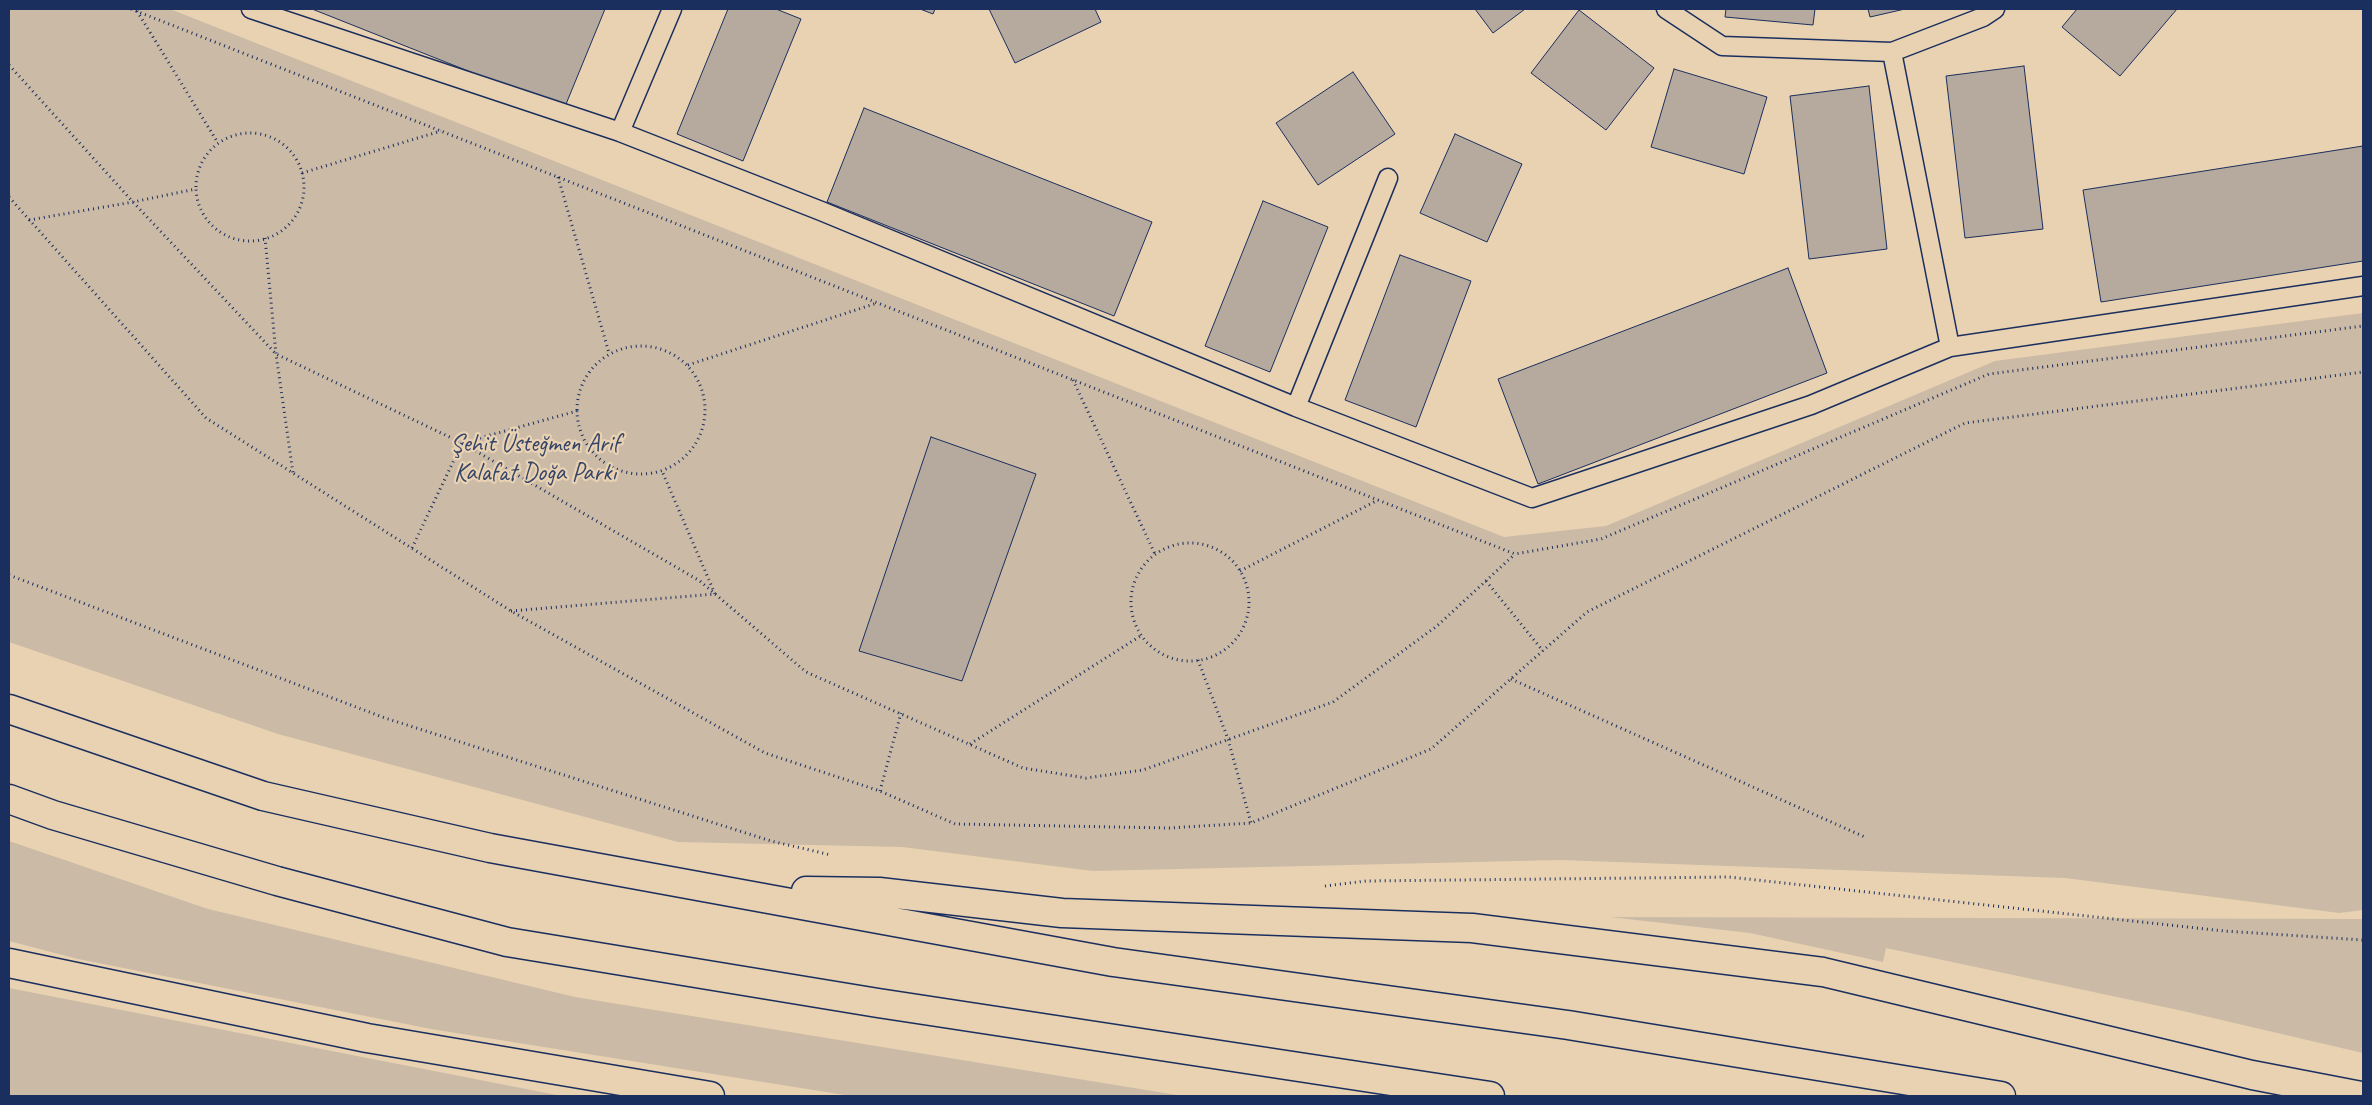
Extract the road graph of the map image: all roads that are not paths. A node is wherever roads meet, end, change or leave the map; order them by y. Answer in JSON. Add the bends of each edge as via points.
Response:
{"nodes":[{"id":1,"x":251,"y":9,"type":"edge"},
{"id":2,"x":672,"y":9,"type":"edge"},
{"id":3,"x":1666,"y":9,"type":"edge"},
{"id":4,"x":1995,"y":9,"type":"edge"},
{"id":5,"x":1892,"y":52,"type":"junction"},
{"id":6,"x":620,"y":132,"type":"junction"},
{"id":7,"x":1388,"y":178,"type":"dead end"},
{"id":8,"x":2363,"y":286,"type":"edge"},
{"id":9,"x":1950,"y":347,"type":"junction"},
{"id":10,"x":1296,"y":407,"type":"junction"},
{"id":11,"x":9,"y":709,"type":"edge"},
{"id":12,"x":9,"y":799,"type":"edge"},
{"id":13,"x":731,"y":890,"type":"junction"},
{"id":14,"x":9,"y":963,"type":"edge"},
{"id":15,"x":710,"y":1096,"type":"edge"},
{"id":16,"x":1490,"y":1096,"type":"edge"},
{"id":17,"x":2001,"y":1096,"type":"edge"},
{"id":18,"x":2361,"y":1096,"type":"edge"}],
"edges":[{"from":1,"to":6,"type":"lane"},
{"from":2,"to":6,"type":"lane"},
{"from":3,"to":5,"type":"lane","via":[[1722,46]]},
{"from":4,"to":5,"type":"lane","via":[[1983,17]]},
{"from":5,"to":9,"type":"lane"},
{"from":6,"to":10,"type":"lane","via":[[821,211]]},
{"from":7,"to":10,"type":"lane"},
{"from":8,"to":9,"type":"lane"},
{"from":9,"to":10,"type":"lane","via":[[1812,405],[1532,498]]},
{"from":11,"to":13,"type":"main road","via":[[263,796],[490,848]]},
{"from":12,"to":16,"type":"main road","via":[[277,881],[507,942],[878,1003]]},
{"from":13,"to":17,"type":"main road","via":[[1113,962],[1568,1024]]},
{"from":13,"to":18,"type":"main road","via":[[878,892],[1062,913],[1472,928],[1823,972],[2252,1076]]},
{"from":14,"to":15,"type":"main road","via":[[367,1038]]}]}
